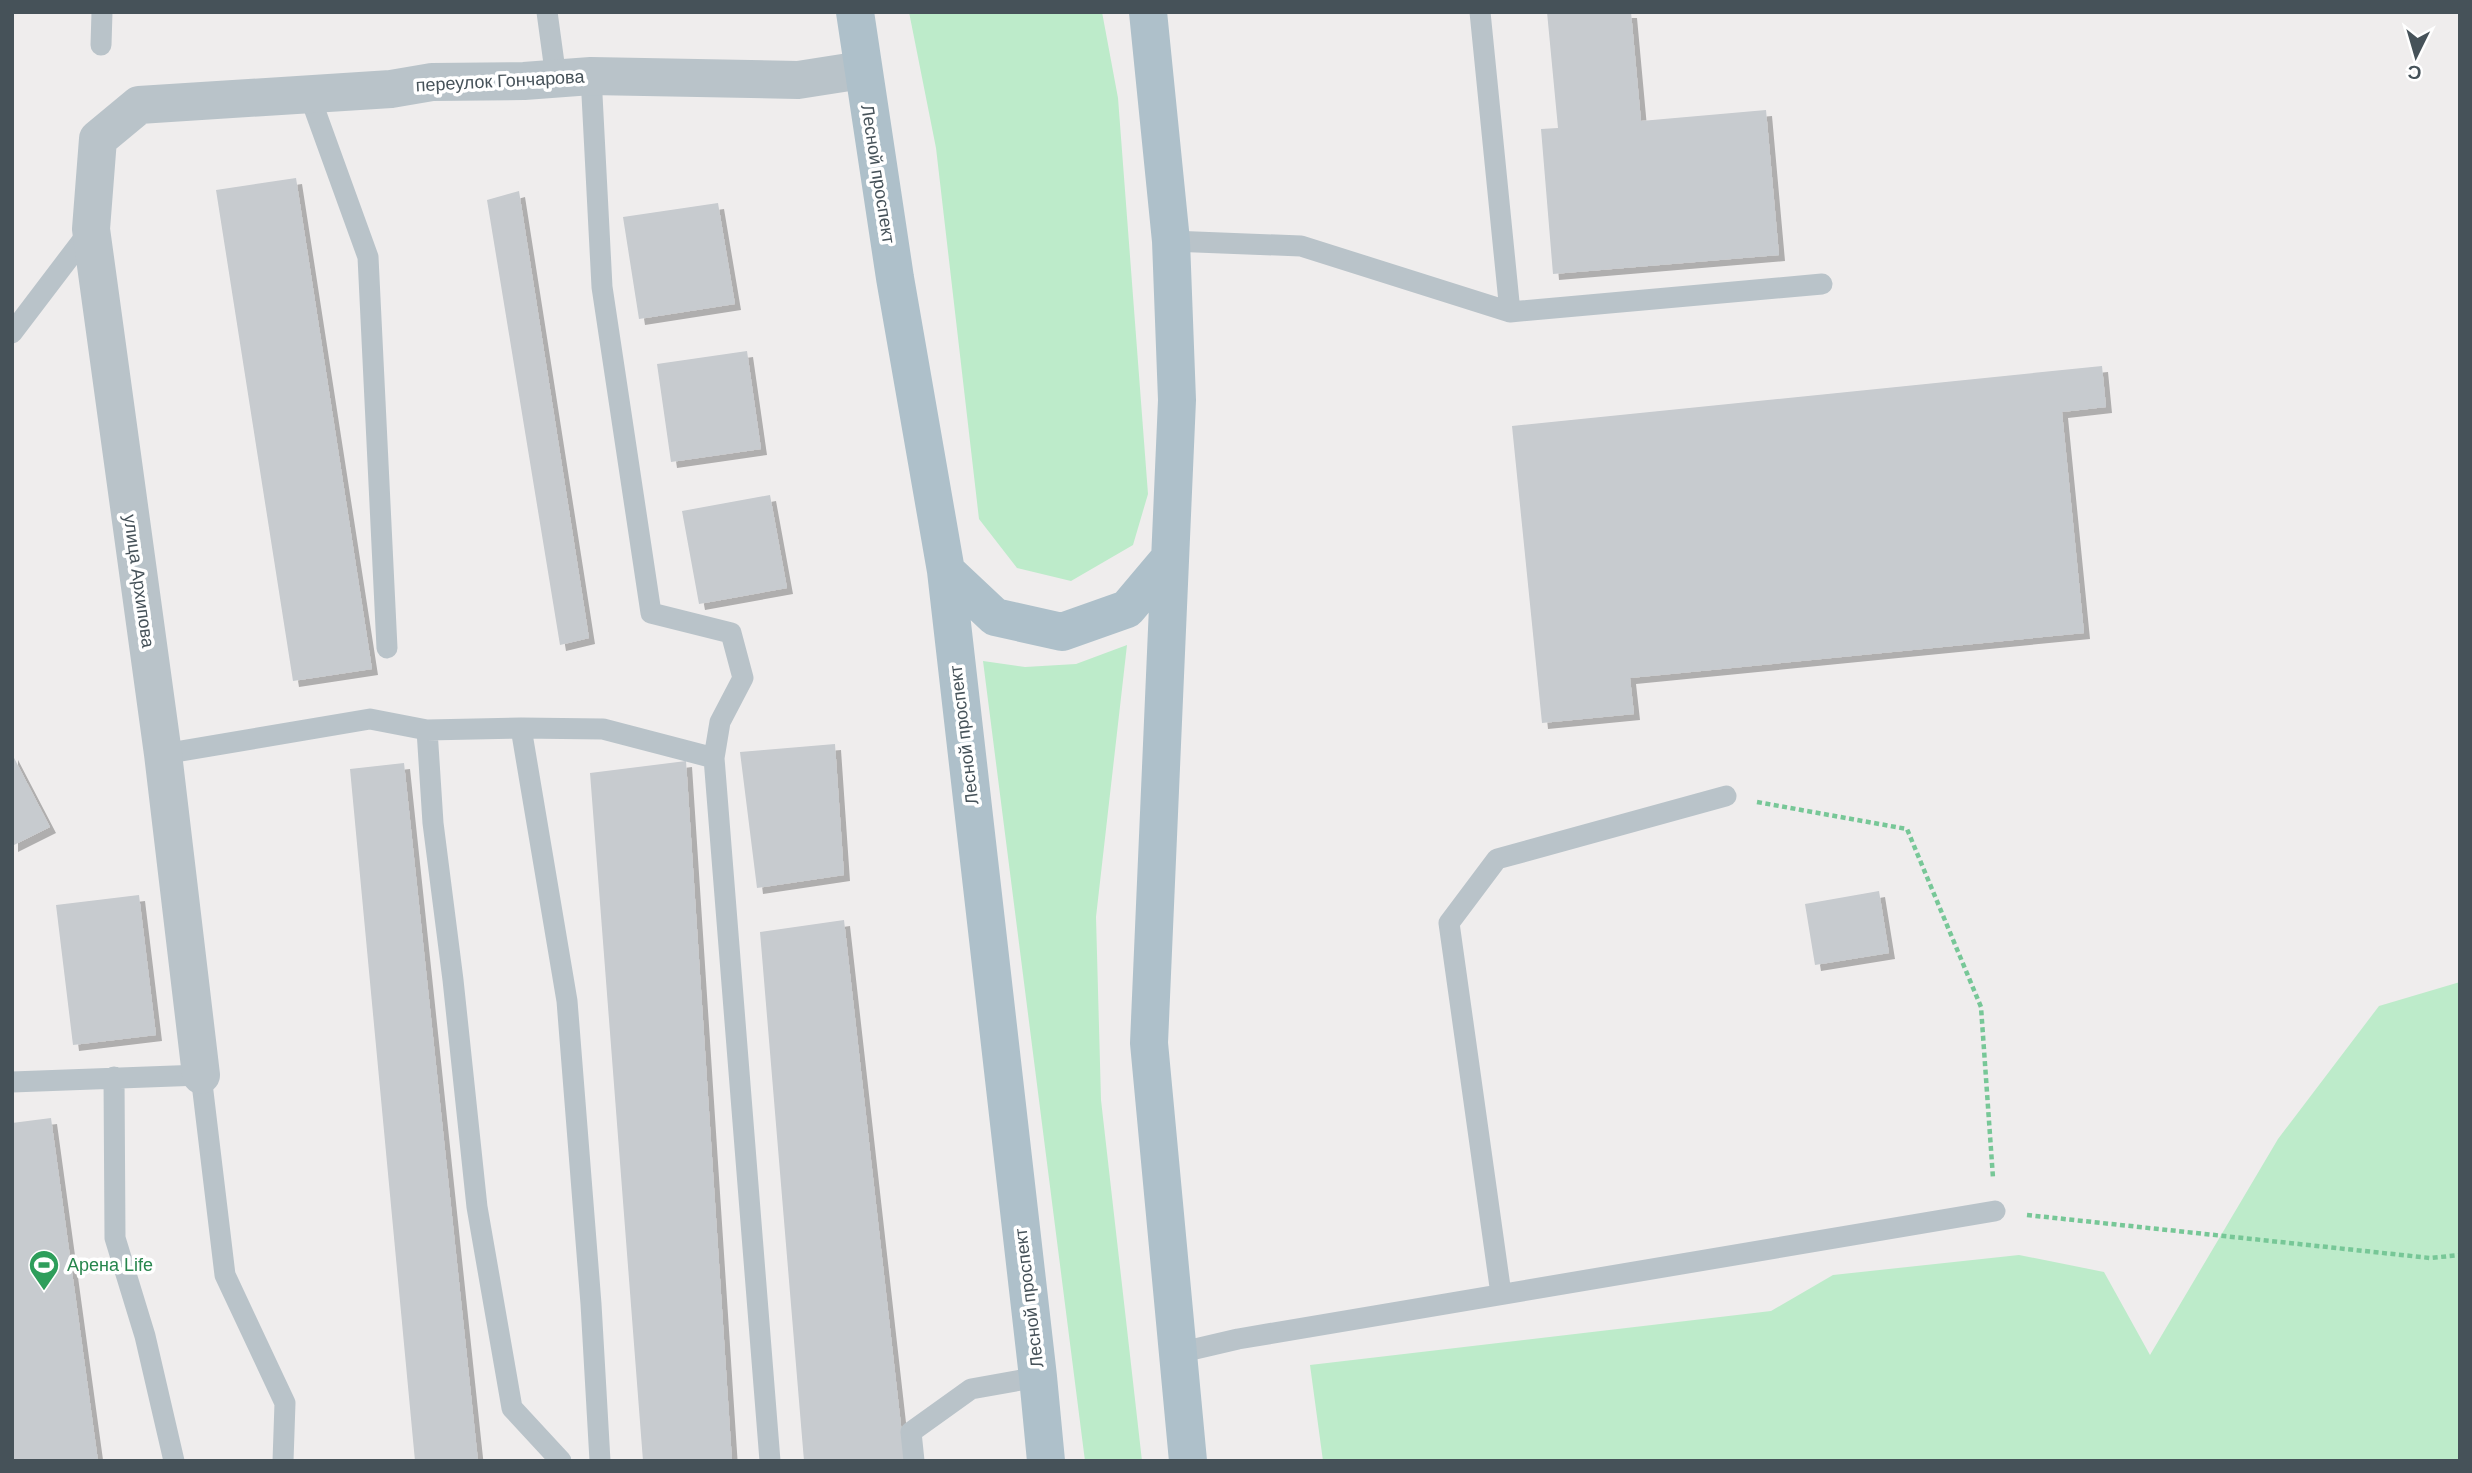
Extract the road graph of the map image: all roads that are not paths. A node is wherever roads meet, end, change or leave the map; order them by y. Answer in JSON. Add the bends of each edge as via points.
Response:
{"nodes":[{"id":1,"x":102,"y":12,"type":"edge"},
{"id":2,"x":547,"y":12,"type":"edge"},
{"id":3,"x":855,"y":12,"type":"edge"},
{"id":4,"x":1148,"y":12,"type":"edge"},
{"id":5,"x":1480,"y":12,"type":"edge"},
{"id":6,"x":102,"y":45,"type":"dead end"},
{"id":7,"x":862,"y":70,"type":"junction"},
{"id":8,"x":573,"y":77,"type":"junction"},
{"id":9,"x":309,"y":94,"type":"junction"},
{"id":10,"x":139,"y":105,"type":"joint"},
{"id":11,"x":91,"y":229,"type":"junction"},
{"id":12,"x":1171,"y":241,"type":"junction"},
{"id":13,"x":1822,"y":284,"type":"dead end"},
{"id":14,"x":1510,"y":312,"type":"junction"},
{"id":15,"x":12,"y":333,"type":"edge"},
{"id":16,"x":1170,"y":558,"type":"junction"},
{"id":17,"x":946,"y":571,"type":"junction"},
{"id":18,"x":387,"y":648,"type":"dead end"},
{"id":19,"x":521,"y":728,"type":"junction"},
{"id":20,"x":427,"y":730,"type":"junction"},
{"id":21,"x":163,"y":754,"type":"junction"},
{"id":22,"x":715,"y":758,"type":"junction"},
{"id":23,"x":1726,"y":796,"type":"road end"},
{"id":24,"x":201,"y":1075,"type":"junction"},
{"id":25,"x":114,"y":1077,"type":"junction"},
{"id":26,"x":12,"y":1082,"type":"edge"},
{"id":27,"x":1995,"y":1211,"type":"road end"},
{"id":28,"x":1500,"y":1294,"type":"junction"},
{"id":29,"x":1178,"y":1353,"type":"junction"},
{"id":30,"x":1038,"y":1377,"type":"junction"},
{"id":31,"x":174,"y":1461,"type":"edge"},
{"id":32,"x":283,"y":1461,"type":"edge"},
{"id":33,"x":561,"y":1461,"type":"edge"},
{"id":34,"x":600,"y":1461,"type":"edge"},
{"id":35,"x":770,"y":1461,"type":"edge"},
{"id":36,"x":914,"y":1461,"type":"edge"},
{"id":37,"x":1046,"y":1461,"type":"edge"},
{"id":38,"x":1188,"y":1461,"type":"edge"}],
"edges":[{"from":1,"to":6,"type":"lane"},
{"from":2,"to":8,"type":"lane"},
{"from":3,"to":7,"type":"main road","name":"Лесной проспект"},
{"from":4,"to":12,"type":"main road"},
{"from":5,"to":14,"type":"lane"},
{"from":7,"to":8,"type":"street","name":"переулок Гончарова","via":[[798,80]]},
{"from":7,"to":17,"type":"main road","name":"Лесной проспект"},
{"from":8,"to":9,"type":"street","name":"переулок Гончарова","via":[[432,82]]},
{"from":8,"to":22,"type":"lane","via":[[651,613],[731,633],[743,678],[720,722]]},
{"from":9,"to":10,"type":"street","name":"переулок Гончарова"},
{"from":9,"to":18,"type":"lane","via":[[368,257]]},
{"from":10,"to":11,"type":"street","name":"улица Архипова","via":[[98,139]]},
{"from":11,"to":15,"type":"lane"},
{"from":11,"to":21,"type":"street","name":"улица Архипова"},
{"from":12,"to":14,"type":"lane","via":[[1301,246]]},
{"from":12,"to":16,"type":"main road","via":[[1177,400]]},
{"from":13,"to":14,"type":"lane"},
{"from":16,"to":17,"type":"main road","via":[[1126,610],[1062,632],[995,618]]},
{"from":16,"to":29,"type":"main road","via":[[1149,1043]]},
{"from":17,"to":30,"type":"main road","name":"Лесной проспект"},
{"from":19,"to":20,"type":"lane"},
{"from":19,"to":22,"type":"lane","via":[[603,729]]},
{"from":19,"to":34,"type":"lane","via":[[568,1001]]},
{"from":20,"to":21,"type":"lane","via":[[370,719]]},
{"from":20,"to":33,"type":"lane","via":[[433,822],[477,1208],[512,1408]]},
{"from":21,"to":24,"type":"street","name":"улица Архипова"},
{"from":22,"to":35,"type":"lane"},
{"from":23,"to":28,"type":"lane","via":[[1497,859],[1449,923]]},
{"from":24,"to":25,"type":"lane"},
{"from":24,"to":32,"type":"lane","via":[[225,1275],[285,1403]]},
{"from":25,"to":26,"type":"lane"},
{"from":25,"to":31,"type":"lane","via":[[115,1238],[145,1336]]},
{"from":27,"to":28,"type":"lane"},
{"from":28,"to":29,"type":"lane"},
{"from":29,"to":38,"type":"main road"},
{"from":30,"to":36,"type":"lane","via":[[971,1389],[911,1432]]},
{"from":30,"to":37,"type":"main road","name":"Лесной проспект"}]}
